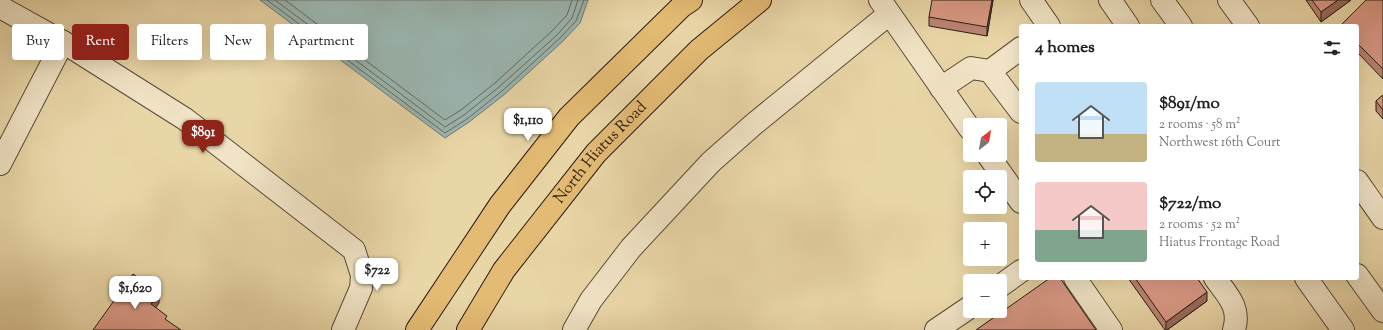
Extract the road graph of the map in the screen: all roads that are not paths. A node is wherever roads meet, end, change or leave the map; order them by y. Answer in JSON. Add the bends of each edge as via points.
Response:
{"nodes":[{"id":1,"x":691,"y":0,"type":"edge"},
{"id":2,"x":760,"y":0,"type":"edge"},
{"id":3,"x":1031,"y":0,"type":"edge"},
{"id":4,"x":1110,"y":0,"type":"edge"},
{"id":5,"x":1162,"y":0,"type":"edge"},
{"id":6,"x":1229,"y":0,"type":"edge"},
{"id":7,"x":885,"y":7,"type":"edge"},
{"id":8,"x":0,"y":8,"type":"edge"},
{"id":9,"x":30,"y":24,"type":"edge"},
{"id":10,"x":1048,"y":24,"type":"edge"},
{"id":11,"x":1127,"y":24,"type":"edge"},
{"id":12,"x":1180,"y":24,"type":"edge"},
{"id":13,"x":1247,"y":24,"type":"edge"},
{"id":14,"x":64,"y":43,"type":"edge"},
{"id":15,"x":1019,"y":49,"type":"edge"},
{"id":16,"x":54,"y":60,"type":"edge"},
{"id":17,"x":990,"y":71,"type":"junction"},
{"id":18,"x":942,"y":88,"type":"junction"},
{"id":19,"x":1019,"y":109,"type":"edge"},
{"id":20,"x":963,"y":118,"type":"edge"},
{"id":21,"x":994,"y":162,"type":"edge"},
{"id":22,"x":0,"y":164,"type":"edge"},
{"id":23,"x":1359,"y":184,"type":"edge"},
{"id":24,"x":1019,"y":194,"type":"edge"},
{"id":25,"x":1383,"y":218,"type":"edge"},
{"id":26,"x":1019,"y":272,"type":"edge"},
{"id":27,"x":1359,"y":278,"type":"edge"},
{"id":28,"x":1076,"y":280,"type":"edge"},
{"id":29,"x":1216,"y":280,"type":"edge"},
{"id":30,"x":1307,"y":280,"type":"edge"},
{"id":31,"x":1007,"y":281,"type":"edge"},
{"id":32,"x":1383,"y":311,"type":"edge"},
{"id":33,"x":963,"y":312,"type":"edge"},
{"id":34,"x":343,"y":330,"type":"edge"},
{"id":35,"x":418,"y":330,"type":"edge"},
{"id":36,"x":468,"y":330,"type":"edge"},
{"id":37,"x":574,"y":330,"type":"edge"},
{"id":38,"x":936,"y":330,"type":"edge"},
{"id":39,"x":1111,"y":330,"type":"edge"},
{"id":40,"x":1234,"y":330,"type":"edge"},
{"id":41,"x":1343,"y":330,"type":"edge"}],
"edges":[{"from":1,"to":35,"type":"main road","via":[[570,117],[500,205]]},
{"from":2,"to":36,"type":"main road","name":"North Hiatus Road","via":[[699,50],[596,154],[504,270]]},
{"from":3,"to":10,"type":"street"},
{"from":4,"to":11,"type":"street"},
{"from":5,"to":12,"type":"street"},
{"from":6,"to":13,"type":"street"},
{"from":7,"to":18,"type":"street"},
{"from":7,"to":37,"type":"street","via":[[710,162],[631,248],[591,300]]},
{"from":8,"to":9,"type":"street"},
{"from":14,"to":34,"type":"street","via":[[185,119],[354,250],[362,275],[361,288]]},
{"from":15,"to":17,"type":"street"},
{"from":16,"to":22,"type":"street"},
{"from":17,"to":18,"type":"street","via":[[971,68]]},
{"from":17,"to":19,"type":"street"},
{"from":18,"to":20,"type":"street"},
{"from":21,"to":24,"type":"street"},
{"from":23,"to":25,"type":"street"},
{"from":26,"to":31,"type":"street"},
{"from":27,"to":32,"type":"street"},
{"from":28,"to":39,"type":"street"},
{"from":29,"to":40,"type":"street","via":[[1236,312]]},
{"from":30,"to":41,"type":"street"},
{"from":33,"to":38,"type":"street"}]}
